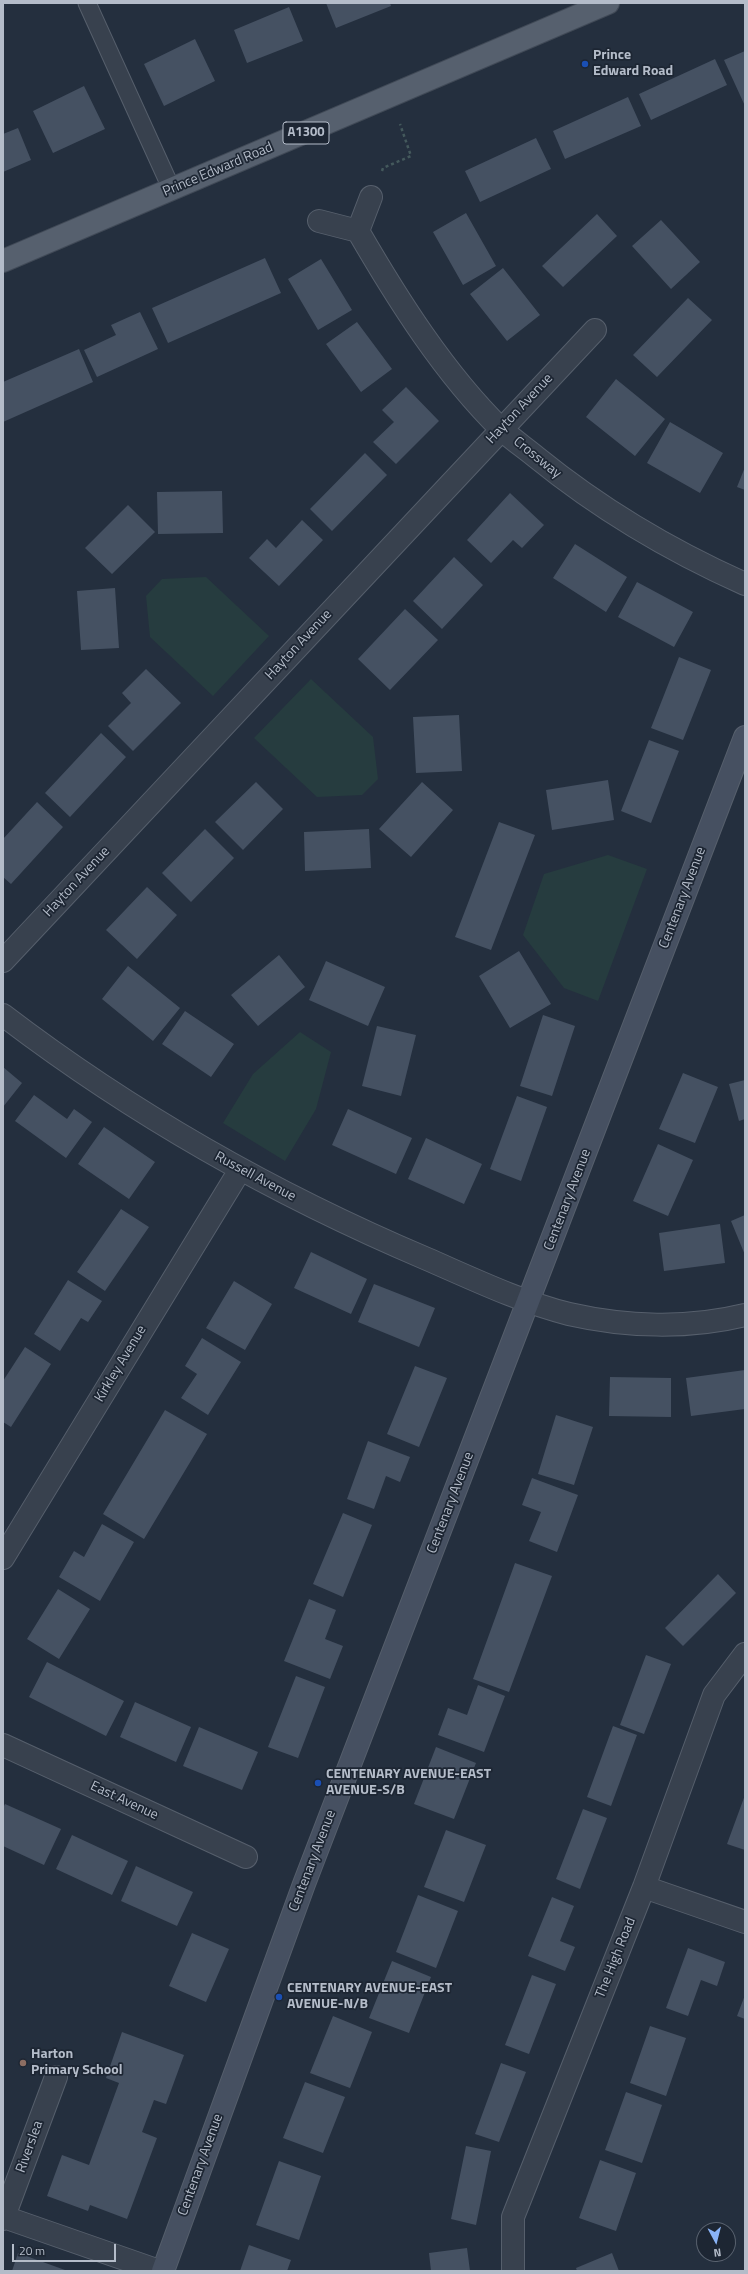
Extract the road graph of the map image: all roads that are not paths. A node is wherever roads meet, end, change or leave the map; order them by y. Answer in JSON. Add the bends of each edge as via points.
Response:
{"nodes":[{"id":1,"x":87,"y":3,"type":"edge"},
{"id":2,"x":608,"y":3,"type":"edge"},
{"id":3,"x":172,"y":190,"type":"junction"},
{"id":4,"x":372,"y":197,"type":"road end"},
{"id":5,"x":319,"y":221,"type":"dead end"},
{"id":6,"x":358,"y":231,"type":"junction"},
{"id":7,"x":3,"y":262,"type":"edge"},
{"id":8,"x":595,"y":330,"type":"dead end"},
{"id":9,"x":502,"y":429,"type":"junction"},
{"id":10,"x":745,"y":584,"type":"edge"},
{"id":11,"x":745,"y":736,"type":"edge"},
{"id":12,"x":3,"y":961,"type":"edge"},
{"id":13,"x":3,"y":1015,"type":"edge"},
{"id":14,"x":240,"y":1170,"type":"junction"},
{"id":15,"x":529,"y":1301,"type":"junction"},
{"id":16,"x":745,"y":1315,"type":"edge"},
{"id":17,"x":3,"y":1558,"type":"edge"},
{"id":18,"x":745,"y":1654,"type":"edge"},
{"id":19,"x":3,"y":1745,"type":"edge"},
{"id":20,"x":246,"y":1857,"type":"dead end"},
{"id":21,"x":644,"y":1887,"type":"junction"},
{"id":22,"x":745,"y":1922,"type":"edge"},
{"id":23,"x":56,"y":2077,"type":"dead end"},
{"id":24,"x":3,"y":2218,"type":"edge"},
{"id":25,"x":159,"y":2271,"type":"edge"},
{"id":26,"x":163,"y":2271,"type":"edge"},
{"id":27,"x":513,"y":2271,"type":"edge"}],
"edges":[{"from":1,"to":3,"type":"lane"},
{"from":2,"to":3,"type":"main road","name":"Prince Edward Road","number":"A1300"},
{"from":3,"to":7,"type":"main road","name":"Prince Edward Road","number":"A1300"},
{"from":4,"to":6,"type":"street"},
{"from":5,"to":6,"type":"street"},
{"from":6,"to":9,"type":"street","name":"Crossway","via":[[428,341],[471,396]]},
{"from":8,"to":9,"type":"street","name":"Hayton Avenue"},
{"from":9,"to":10,"type":"street","name":"Crossway","via":[[567,482],[641,531],[703,565]]},
{"from":9,"to":12,"type":"street","name":"Hayton Avenue"},
{"from":11,"to":15,"type":"street","name":"Centenary Avenue"},
{"from":13,"to":14,"type":"street","name":"Russell Avenue","via":[[103,1087]]},
{"from":14,"to":15,"type":"street","name":"Russell Avenue","via":[[372,1236]]},
{"from":14,"to":17,"type":"street","name":"Kirkley Avenue"},
{"from":15,"to":16,"type":"street","name":"Russell Avenue","via":[[569,1313],[651,1325],[692,1323]]},
{"from":15,"to":26,"type":"street","name":"Centenary Avenue","via":[[304,1884]]},
{"from":18,"to":21,"type":"street","name":"The High Road","via":[[714,1695]]},
{"from":19,"to":20,"type":"street","name":"East Avenue"},
{"from":21,"to":22,"type":"street"},
{"from":21,"to":27,"type":"street","name":"The High Road","via":[[512,2217]]},
{"from":23,"to":24,"type":"street","name":"Riverslea"},
{"from":24,"to":25,"type":"street","name":"Riverslea"}]}
